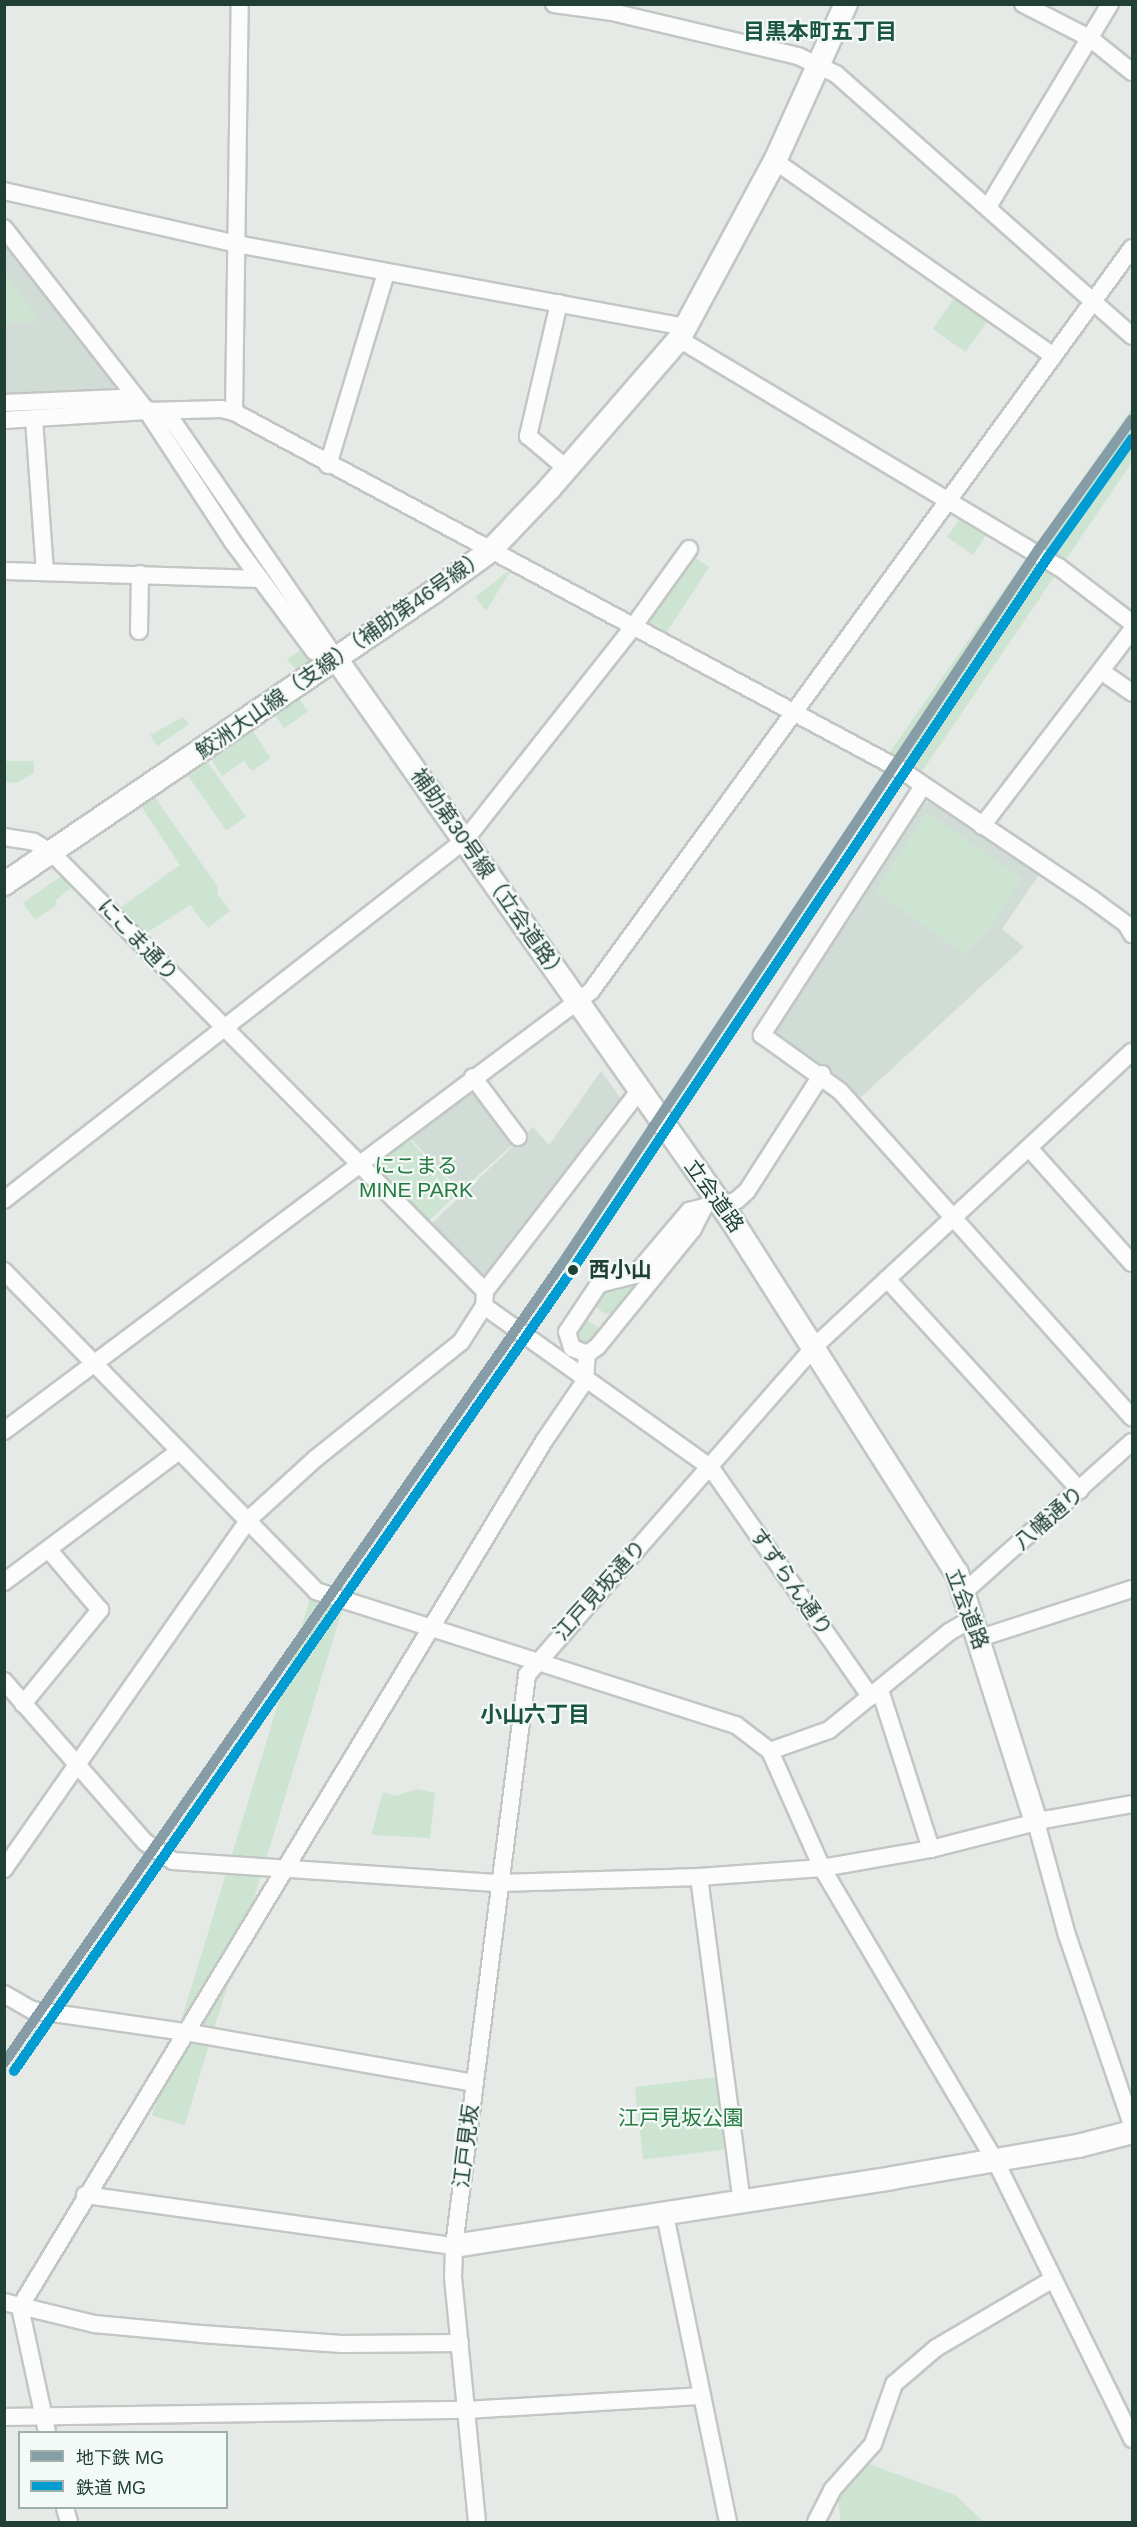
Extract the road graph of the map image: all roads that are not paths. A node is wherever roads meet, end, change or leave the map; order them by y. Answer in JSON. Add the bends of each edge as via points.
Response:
{"nodes":[{"id":1,"x":240,"y":4,"type":"edge"},
{"id":2,"x":554,"y":4,"type":"edge"},
{"id":3,"x":846,"y":4,"type":"edge"},
{"id":4,"x":1023,"y":4,"type":"edge"},
{"id":5,"x":1110,"y":4,"type":"edge"},
{"id":6,"x":613,"y":8,"type":"edge"},
{"id":7,"x":1091,"y":39,"type":"junction"},
{"id":8,"x":817,"y":65,"type":"junction"},
{"id":9,"x":1132,"y":72,"type":"edge"},
{"id":10,"x":775,"y":161,"type":"junction"},
{"id":11,"x":4,"y":191,"type":"edge"},
{"id":12,"x":988,"y":207,"type":"junction"},
{"id":13,"x":4,"y":228,"type":"edge"},
{"id":14,"x":237,"y":244,"type":"junction"},
{"id":15,"x":1132,"y":248,"type":"edge"},
{"id":16,"x":386,"y":273,"type":"junction"},
{"id":17,"x":1093,"y":301,"type":"junction"},
{"id":18,"x":560,"y":303,"type":"junction"},
{"id":19,"x":683,"y":333,"type":"junction"},
{"id":20,"x":1132,"y":336,"type":"edge"},
{"id":21,"x":1054,"y":356,"type":"junction"},
{"id":22,"x":771,"y":393,"type":"dead end"},
{"id":23,"x":4,"y":403,"type":"edge"},
{"id":24,"x":791,"y":406,"type":"junction"},
{"id":25,"x":147,"y":411,"type":"junction"},
{"id":26,"x":234,"y":412,"type":"junction"},
{"id":27,"x":34,"y":419,"type":"junction"},
{"id":28,"x":4,"y":420,"type":"edge"},
{"id":29,"x":328,"y":465,"type":"junction"},
{"id":30,"x":567,"y":469,"type":"junction"},
{"id":31,"x":950,"y":501,"type":"junction"},
{"id":32,"x":689,"y":549,"type":"dead end"},
{"id":33,"x":490,"y":551,"type":"junction"},
{"id":34,"x":4,"y":571,"type":"edge"},
{"id":35,"x":45,"y":571,"type":"junction"},
{"id":36,"x":140,"y":574,"type":"junction"},
{"id":37,"x":260,"y":579,"type":"junction"},
{"id":38,"x":1132,"y":623,"type":"edge"},
{"id":39,"x":633,"y":627,"type":"junction"},
{"id":40,"x":1132,"y":630,"type":"edge"},
{"id":41,"x":139,"y":631,"type":"dead end"},
{"id":42,"x":337,"y":660,"type":"junction"},
{"id":43,"x":1101,"y":671,"type":"junction"},
{"id":44,"x":1132,"y":693,"type":"edge"},
{"id":45,"x":794,"y":713,"type":"junction"},
{"id":46,"x":923,"y":786,"type":"junction"},
{"id":47,"x":982,"y":826,"type":"junction"},
{"id":48,"x":4,"y":837,"type":"edge"},
{"id":49,"x":465,"y":840,"type":"junction"},
{"id":50,"x":52,"y":853,"type":"junction"},
{"id":51,"x":4,"y":884,"type":"edge"},
{"id":52,"x":1132,"y":934,"type":"edge"},
{"id":53,"x":576,"y":1000,"type":"junction"},
{"id":54,"x":222,"y":1029,"type":"junction"},
{"id":55,"x":1132,"y":1052,"type":"edge"},
{"id":56,"x":822,"y":1074,"type":"junction"},
{"id":57,"x":473,"y":1077,"type":"junction"},
{"id":58,"x":639,"y":1091,"type":"junction"},
{"id":59,"x":518,"y":1137,"type":"dead end"},
{"id":60,"x":1029,"y":1148,"type":"junction"},
{"id":61,"x":359,"y":1163,"type":"junction"},
{"id":62,"x":4,"y":1200,"type":"edge"},
{"id":63,"x":713,"y":1204,"type":"junction"},
{"id":64,"x":954,"y":1217,"type":"junction"},
{"id":65,"x":1132,"y":1263,"type":"edge"},
{"id":66,"x":4,"y":1271,"type":"edge"},
{"id":67,"x":887,"y":1279,"type":"junction"},
{"id":68,"x":485,"y":1298,"type":"junction"},
{"id":69,"x":813,"y":1348,"type":"junction"},
{"id":70,"x":587,"y":1354,"type":"junction"},
{"id":71,"x":93,"y":1364,"type":"junction"},
{"id":72,"x":585,"y":1381,"type":"junction"},
{"id":73,"x":1132,"y":1418,"type":"edge"},
{"id":74,"x":4,"y":1431,"type":"edge"},
{"id":75,"x":1132,"y":1442,"type":"edge"},
{"id":76,"x":179,"y":1452,"type":"junction"},
{"id":77,"x":711,"y":1468,"type":"junction"},
{"id":78,"x":1080,"y":1490,"type":"junction"},
{"id":79,"x":248,"y":1520,"type":"junction"},
{"id":80,"x":49,"y":1550,"type":"junction"},
{"id":81,"x":4,"y":1582,"type":"edge"},
{"id":82,"x":1132,"y":1589,"type":"edge"},
{"id":83,"x":964,"y":1592,"type":"junction"},
{"id":84,"x":432,"y":1627,"type":"junction"},
{"id":85,"x":976,"y":1628,"type":"junction"},
{"id":86,"x":536,"y":1662,"type":"junction"},
{"id":87,"x":4,"y":1681,"type":"edge"},
{"id":88,"x":875,"y":1694,"type":"junction"},
{"id":89,"x":23,"y":1704,"type":"junction"},
{"id":90,"x":770,"y":1751,"type":"junction"},
{"id":91,"x":77,"y":1765,"type":"junction"},
{"id":92,"x":1132,"y":1803,"type":"edge"},
{"id":93,"x":1036,"y":1822,"type":"junction"},
{"id":94,"x":931,"y":1849,"type":"junction"},
{"id":95,"x":285,"y":1868,"type":"junction"},
{"id":96,"x":822,"y":1868,"type":"junction"},
{"id":97,"x":4,"y":1869,"type":"edge"},
{"id":98,"x":699,"y":1877,"type":"junction"},
{"id":99,"x":499,"y":1883,"type":"junction"},
{"id":100,"x":4,"y":1994,"type":"edge"},
{"id":101,"x":185,"y":2032,"type":"junction"},
{"id":102,"x":473,"y":2083,"type":"junction"},
{"id":103,"x":1132,"y":2125,"type":"edge"},
{"id":104,"x":1132,"y":2132,"type":"edge"},
{"id":105,"x":995,"y":2160,"type":"junction"},
{"id":106,"x":85,"y":2194,"type":"junction"},
{"id":107,"x":742,"y":2202,"type":"junction"},
{"id":108,"x":665,"y":2215,"type":"junction"},
{"id":109,"x":454,"y":2246,"type":"junction"},
{"id":110,"x":1053,"y":2278,"type":"junction"},
{"id":111,"x":12,"y":2304,"type":"edge"},
{"id":112,"x":460,"y":2343,"type":"junction"},
{"id":113,"x":700,"y":2396,"type":"junction"},
{"id":114,"x":466,"y":2410,"type":"junction"},
{"id":115,"x":4,"y":2417,"type":"edge"},
{"id":116,"x":45,"y":2424,"type":"edge"},
{"id":117,"x":1132,"y":2439,"type":"edge"},
{"id":118,"x":477,"y":2523,"type":"edge"},
{"id":119,"x":728,"y":2523,"type":"edge"},
{"id":120,"x":816,"y":2523,"type":"edge"}],
"edges":[{"from":1,"to":14,"type":"street"},
{"from":2,"to":6,"type":"street"},
{"from":3,"to":8,"type":"street","name":"鮫洲大山線（支線）（補助第46号線）"},
{"from":4,"to":7,"type":"street"},
{"from":5,"to":7,"type":"street"},
{"from":6,"to":8,"type":"street","via":[[798,56]]},
{"from":7,"to":9,"type":"street"},
{"from":7,"to":12,"type":"street"},
{"from":8,"to":10,"type":"street","name":"鮫洲大山線（支線）（補助第46号線）"},
{"from":8,"to":12,"type":"street","via":[[836,74],[926,157]]},
{"from":10,"to":19,"type":"street","name":"鮫洲大山線（支線）（補助第46号線）"},
{"from":10,"to":21,"type":"street"},
{"from":11,"to":14,"type":"street"},
{"from":12,"to":17,"type":"street"},
{"from":13,"to":25,"type":"street"},
{"from":14,"to":16,"type":"street"},
{"from":14,"to":26,"type":"street"},
{"from":15,"to":17,"type":"street"},
{"from":16,"to":18,"type":"street"},
{"from":16,"to":29,"type":"street"},
{"from":17,"to":20,"type":"street"},
{"from":17,"to":21,"type":"street"},
{"from":18,"to":19,"type":"street"},
{"from":18,"to":30,"type":"street","via":[[528,436]]},
{"from":19,"to":24,"type":"street"},
{"from":19,"to":30,"type":"street","name":"鮫洲大山線（支線）（補助第46号線）"},
{"from":21,"to":31,"type":"street"},
{"from":22,"to":24,"type":"street"},
{"from":23,"to":25,"type":"street","via":[[121,398]]},
{"from":24,"to":31,"type":"street"},
{"from":25,"to":26,"type":"street"},
{"from":25,"to":27,"type":"street"},
{"from":25,"to":37,"type":"street"},
{"from":25,"to":42,"type":"street","via":[[172,420]]},
{"from":26,"to":29,"type":"street"},
{"from":27,"to":28,"type":"street"},
{"from":27,"to":35,"type":"street"},
{"from":29,"to":33,"type":"street"},
{"from":30,"to":33,"type":"street","name":"鮫洲大山線（支線）（補助第46号線）"},
{"from":31,"to":38,"type":"street","via":[[1059,567]]},
{"from":31,"to":45,"type":"street"},
{"from":32,"to":39,"type":"street"},
{"from":33,"to":39,"type":"street"},
{"from":33,"to":42,"type":"street","name":"鮫洲大山線（支線）（補助第46号線）"},
{"from":34,"to":35,"type":"street"},
{"from":35,"to":36,"type":"street"},
{"from":36,"to":37,"type":"street"},
{"from":36,"to":41,"type":"street"},
{"from":37,"to":42,"type":"street","via":[[314,651]]},
{"from":39,"to":45,"type":"street"},
{"from":39,"to":49,"type":"street"},
{"from":40,"to":43,"type":"street"},
{"from":42,"to":49,"type":"street","name":"補助第30号線（立会道路）"},
{"from":42,"to":50,"type":"street","name":"鮫洲大山線（支線）（補助第46号線）"},
{"from":43,"to":44,"type":"street"},
{"from":43,"to":47,"type":"street"},
{"from":45,"to":46,"type":"street"},
{"from":45,"to":53,"type":"street","via":[[599,982]]},
{"from":46,"to":47,"type":"street"},
{"from":46,"to":56,"type":"street","via":[[762,1035]]},
{"from":47,"to":52,"type":"street","via":[[1092,898],[1126,924]]},
{"from":48,"to":50,"type":"street","via":[[34,842]]},
{"from":49,"to":53,"type":"street","name":"補助第30号線（立会道路）"},
{"from":49,"to":54,"type":"street"},
{"from":50,"to":51,"type":"street","name":"鮫洲大山線（支線）（補助第46号線）"},
{"from":50,"to":54,"type":"street","name":"にこま通り"},
{"from":53,"to":57,"type":"street"},
{"from":53,"to":58,"type":"street","name":"補助第30号線（立会道路）"},
{"from":54,"to":61,"type":"street","name":"にこま通り"},
{"from":54,"to":62,"type":"street"},
{"from":55,"to":60,"type":"street","name":"江戸見坂通り"},
{"from":56,"to":63,"type":"street","via":[[747,1191],[737,1200]]},
{"from":56,"to":64,"type":"street"},
{"from":57,"to":59,"type":"street"},
{"from":57,"to":61,"type":"street"},
{"from":58,"to":63,"type":"street","name":"立会道路"},
{"from":58,"to":68,"type":"street"},
{"from":60,"to":64,"type":"street","name":"江戸見坂通り"},
{"from":60,"to":65,"type":"street"},
{"from":61,"to":68,"type":"street","name":"にこま通り"},
{"from":61,"to":71,"type":"street"},
{"from":63,"to":69,"type":"street","name":"立会道路"},
{"from":63,"to":70,"type":"street"},
{"from":63,"to":70,"type":"street","via":[[689,1211],[635,1275],[599,1284],[567,1332],[572,1348]]},
{"from":64,"to":67,"type":"street","name":"江戸見坂通り"},
{"from":64,"to":73,"type":"street"},
{"from":66,"to":71,"type":"street"},
{"from":67,"to":69,"type":"street","name":"江戸見坂通り"},
{"from":67,"to":78,"type":"street"},
{"from":68,"to":72,"type":"street","name":"にこま通り"},
{"from":68,"to":79,"type":"street","via":[[461,1342],[315,1459]]},
{"from":69,"to":77,"type":"street","name":"江戸見坂通り"},
{"from":69,"to":83,"type":"street","name":"立会道路","via":[[957,1573]]},
{"from":70,"to":72,"type":"street"},
{"from":71,"to":74,"type":"street"},
{"from":71,"to":76,"type":"street"},
{"from":72,"to":77,"type":"street","name":"にこま通り"},
{"from":72,"to":84,"type":"street"},
{"from":75,"to":78,"type":"street","name":"八幡通り"},
{"from":76,"to":79,"type":"street"},
{"from":76,"to":80,"type":"street"},
{"from":77,"to":86,"type":"street","name":"江戸見坂通り"},
{"from":77,"to":88,"type":"street","name":"すずらん通り"},
{"from":78,"to":83,"type":"street","name":"八幡通り"},
{"from":79,"to":84,"type":"street","via":[[316,1591]]},
{"from":79,"to":91,"type":"street"},
{"from":80,"to":81,"type":"street"},
{"from":80,"to":89,"type":"street","via":[[100,1610]]},
{"from":82,"to":85,"type":"street"},
{"from":83,"to":85,"type":"street","name":"立会道路"},
{"from":84,"to":86,"type":"street"},
{"from":84,"to":95,"type":"street"},
{"from":85,"to":88,"type":"street","via":[[949,1632]]},
{"from":85,"to":93,"type":"street","name":"立会道路"},
{"from":86,"to":90,"type":"street","via":[[736,1725]]},
{"from":86,"to":99,"type":"street","name":"江戸見坂通り","via":[[527,1675]]},
{"from":87,"to":89,"type":"street"},
{"from":88,"to":90,"type":"street","via":[[829,1730]]},
{"from":88,"to":94,"type":"street","name":"すずらん通り"},
{"from":89,"to":91,"type":"street"},
{"from":90,"to":96,"type":"street"},
{"from":91,"to":95,"type":"street","via":[[145,1842],[173,1861]]},
{"from":91,"to":97,"type":"street"},
{"from":92,"to":93,"type":"street"},
{"from":93,"to":94,"type":"street"},
{"from":93,"to":103,"type":"street","name":"立会道路","via":[[1067,1935]]},
{"from":94,"to":96,"type":"street"},
{"from":95,"to":99,"type":"street"},
{"from":95,"to":101,"type":"street"},
{"from":96,"to":98,"type":"street"},
{"from":96,"to":105,"type":"street"},
{"from":98,"to":99,"type":"street"},
{"from":98,"to":107,"type":"street"},
{"from":99,"to":102,"type":"street","name":"江戸見坂"},
{"from":100,"to":101,"type":"street","via":[[32,2010]]},
{"from":101,"to":102,"type":"street"},
{"from":101,"to":106,"type":"street"},
{"from":102,"to":109,"type":"street","name":"江戸見坂"},
{"from":104,"to":105,"type":"street"},
{"from":105,"to":107,"type":"street"},
{"from":105,"to":110,"type":"street"},
{"from":106,"to":109,"type":"street"},
{"from":106,"to":111,"type":"street"},
{"from":107,"to":108,"type":"street"},
{"from":108,"to":109,"type":"street"},
{"from":108,"to":113,"type":"street"},
{"from":109,"to":112,"type":"street","name":"江戸見坂"},
{"from":110,"to":117,"type":"street"},
{"from":110,"to":120,"type":"street","via":[[936,2348],[894,2384],[873,2444],[832,2490]]},
{"from":111,"to":112,"type":"street","via":[[94,2324],[201,2334],[342,2344]]},
{"from":111,"to":116,"type":"street"},
{"from":112,"to":114,"type":"street","name":"江戸見坂"},
{"from":113,"to":114,"type":"street"},
{"from":113,"to":119,"type":"street"},
{"from":114,"to":116,"type":"street"},
{"from":114,"to":118,"type":"street","name":"江戸見坂"},
{"from":115,"to":116,"type":"street"}]}
